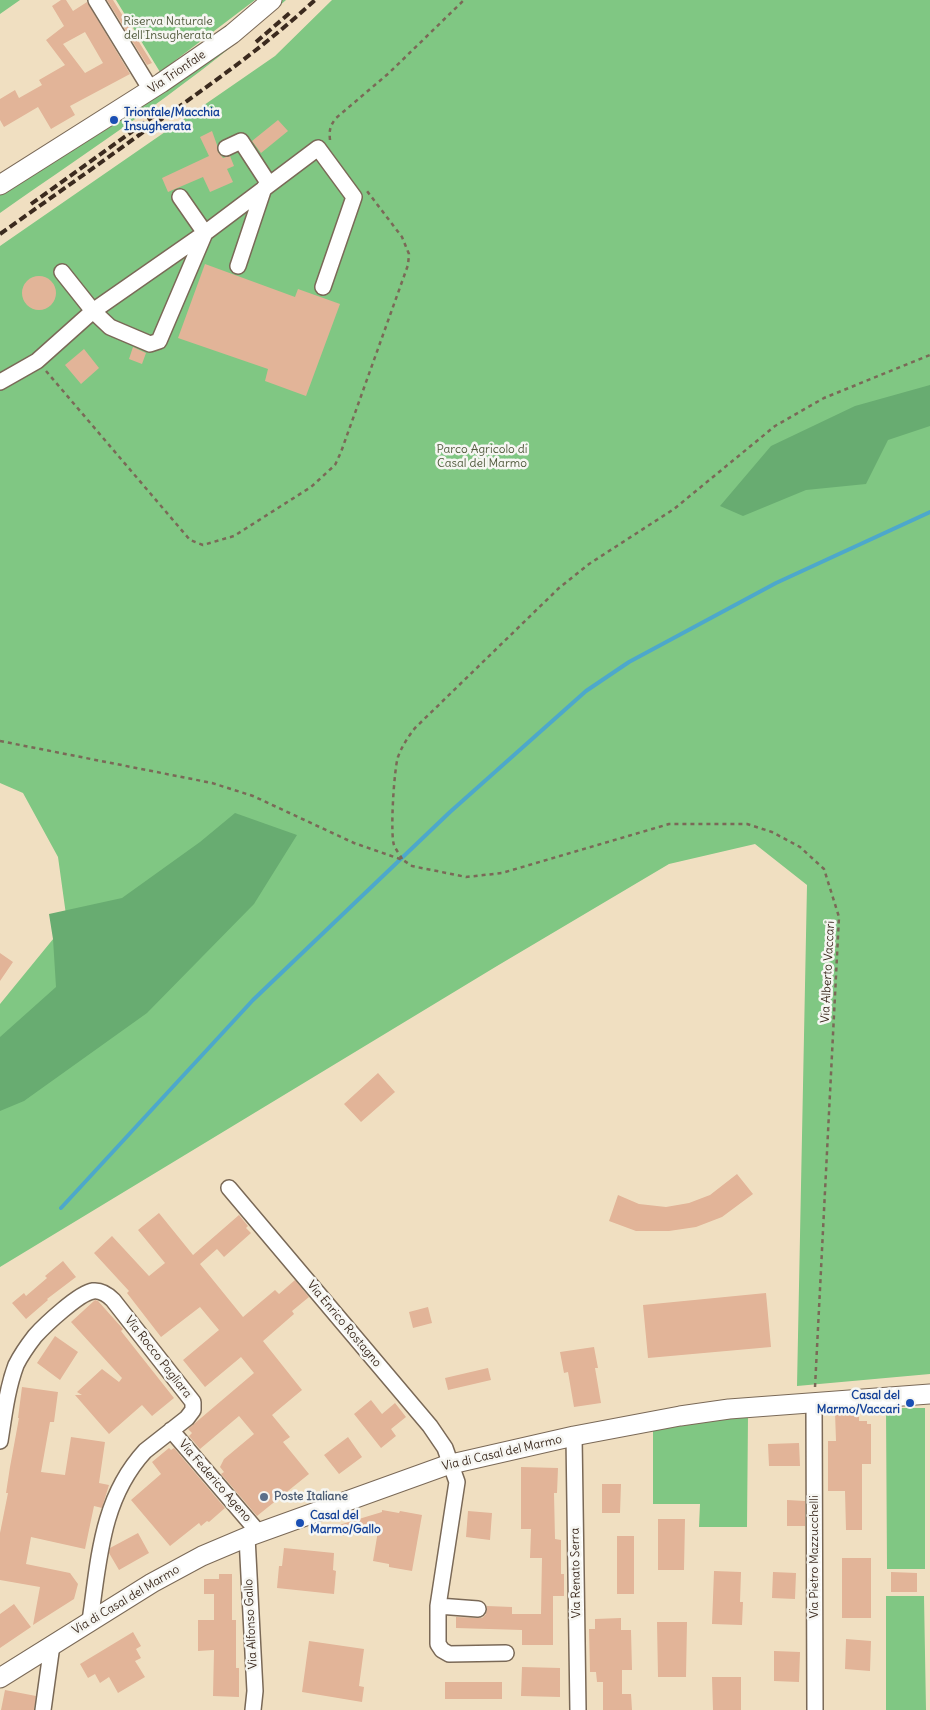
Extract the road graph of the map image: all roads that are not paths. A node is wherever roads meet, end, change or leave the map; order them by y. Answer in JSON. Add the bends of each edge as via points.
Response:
{"nodes":[{"id":1,"x":96,"y":0,"type":"edge"},
{"id":2,"x":272,"y":0,"type":"edge"},
{"id":3,"x":151,"y":90,"type":"junction"},
{"id":4,"x":226,"y":148,"type":"dead end"},
{"id":5,"x":0,"y":185,"type":"edge"},
{"id":6,"x":266,"y":186,"type":"junction"},
{"id":7,"x":180,"y":197,"type":"dead end"},
{"id":8,"x":205,"y":233,"type":"junction"},
{"id":9,"x":238,"y":266,"type":"dead end"},
{"id":10,"x":62,"y":272,"type":"dead end"},
{"id":11,"x":323,"y":287,"type":"dead end"},
{"id":12,"x":93,"y":311,"type":"junction"},
{"id":13,"x":0,"y":382,"type":"edge"},
{"id":14,"x":229,"y":1188,"type":"dead end"},
{"id":15,"x":930,"y":1394,"type":"edge"},
{"id":16,"x":814,"y":1403,"type":"junction"},
{"id":17,"x":171,"y":1430,"type":"junction"},
{"id":18,"x":574,"y":1436,"type":"junction"},
{"id":19,"x":0,"y":1441,"type":"edge"},
{"id":20,"x":452,"y":1464,"type":"junction"},
{"id":21,"x":253,"y":1535,"type":"junction"},
{"id":22,"x":438,"y":1606,"type":"junction"},
{"id":23,"x":478,"y":1609,"type":"dead end"},
{"id":24,"x":90,"y":1621,"type":"junction"},
{"id":25,"x":52,"y":1645,"type":"junction"},
{"id":26,"x":506,"y":1654,"type":"dead end"},
{"id":27,"x":0,"y":1678,"type":"edge"},
{"id":28,"x":43,"y":1710,"type":"edge"},
{"id":29,"x":253,"y":1710,"type":"edge"},
{"id":30,"x":578,"y":1710,"type":"edge"},
{"id":31,"x":815,"y":1710,"type":"edge"}],
"edges":[{"from":1,"to":3,"type":"street"},
{"from":2,"to":3,"type":"main road","name":"Via Trionfale","via":[[226,39]]},
{"from":3,"to":5,"type":"main road","name":"Via Trionfale"},
{"from":4,"to":6,"type":"street","via":[[241,141]]},
{"from":6,"to":8,"type":"street"},
{"from":6,"to":9,"type":"street"},
{"from":6,"to":11,"type":"street","via":[[318,148],[354,197]]},
{"from":7,"to":8,"type":"street"},
{"from":8,"to":12,"type":"street"},
{"from":8,"to":12,"type":"street","via":[[159,341],[150,344],[110,327]]},
{"from":10,"to":12,"type":"street"},
{"from":12,"to":13,"type":"street","via":[[37,361]]},
{"from":14,"to":20,"type":"street","name":"Via Enrico Rostagno","via":[[430,1426]]},
{"from":15,"to":16,"type":"main road","name":"Via di Casal del Marmo"},
{"from":16,"to":18,"type":"main road","name":"Via di Casal del Marmo","via":[[729,1409]]},
{"from":16,"to":31,"type":"street","name":"Via Pietro Mazzucchelli"},
{"from":17,"to":19,"type":"street","name":"Via Rocco Pagliara","via":[[187,1418],[194,1403],[113,1300],[102,1292],[93,1291],[63,1310],[25,1350],[13,1375]]},
{"from":17,"to":21,"type":"street","name":"Via Federico Ageno"},
{"from":17,"to":24,"type":"street","name":"Via Rocco Pagliara","via":[[140,1458],[112,1505],[101,1543]]},
{"from":18,"to":20,"type":"main road","name":"Via di Casal del Marmo"},
{"from":18,"to":30,"type":"street","name":"Via Renato Serra"},
{"from":20,"to":21,"type":"main road","name":"Via di Casal del Marmo"},
{"from":20,"to":22,"type":"street","name":"Via Enrico Rostagno","via":[[457,1482]]},
{"from":21,"to":24,"type":"main road","name":"Via di Casal del Marmo","via":[[175,1570]]},
{"from":21,"to":29,"type":"street","name":"Via Alfonso Gallo"},
{"from":22,"to":23,"type":"street"},
{"from":22,"to":26,"type":"street","name":"Via Enrico Rostagno","via":[[438,1644],[442,1650],[449,1654]]},
{"from":24,"to":25,"type":"main road","name":"Via di Casal del Marmo"},
{"from":25,"to":27,"type":"main road","name":"Via di Casal del Marmo"},
{"from":25,"to":28,"type":"street"}]}
